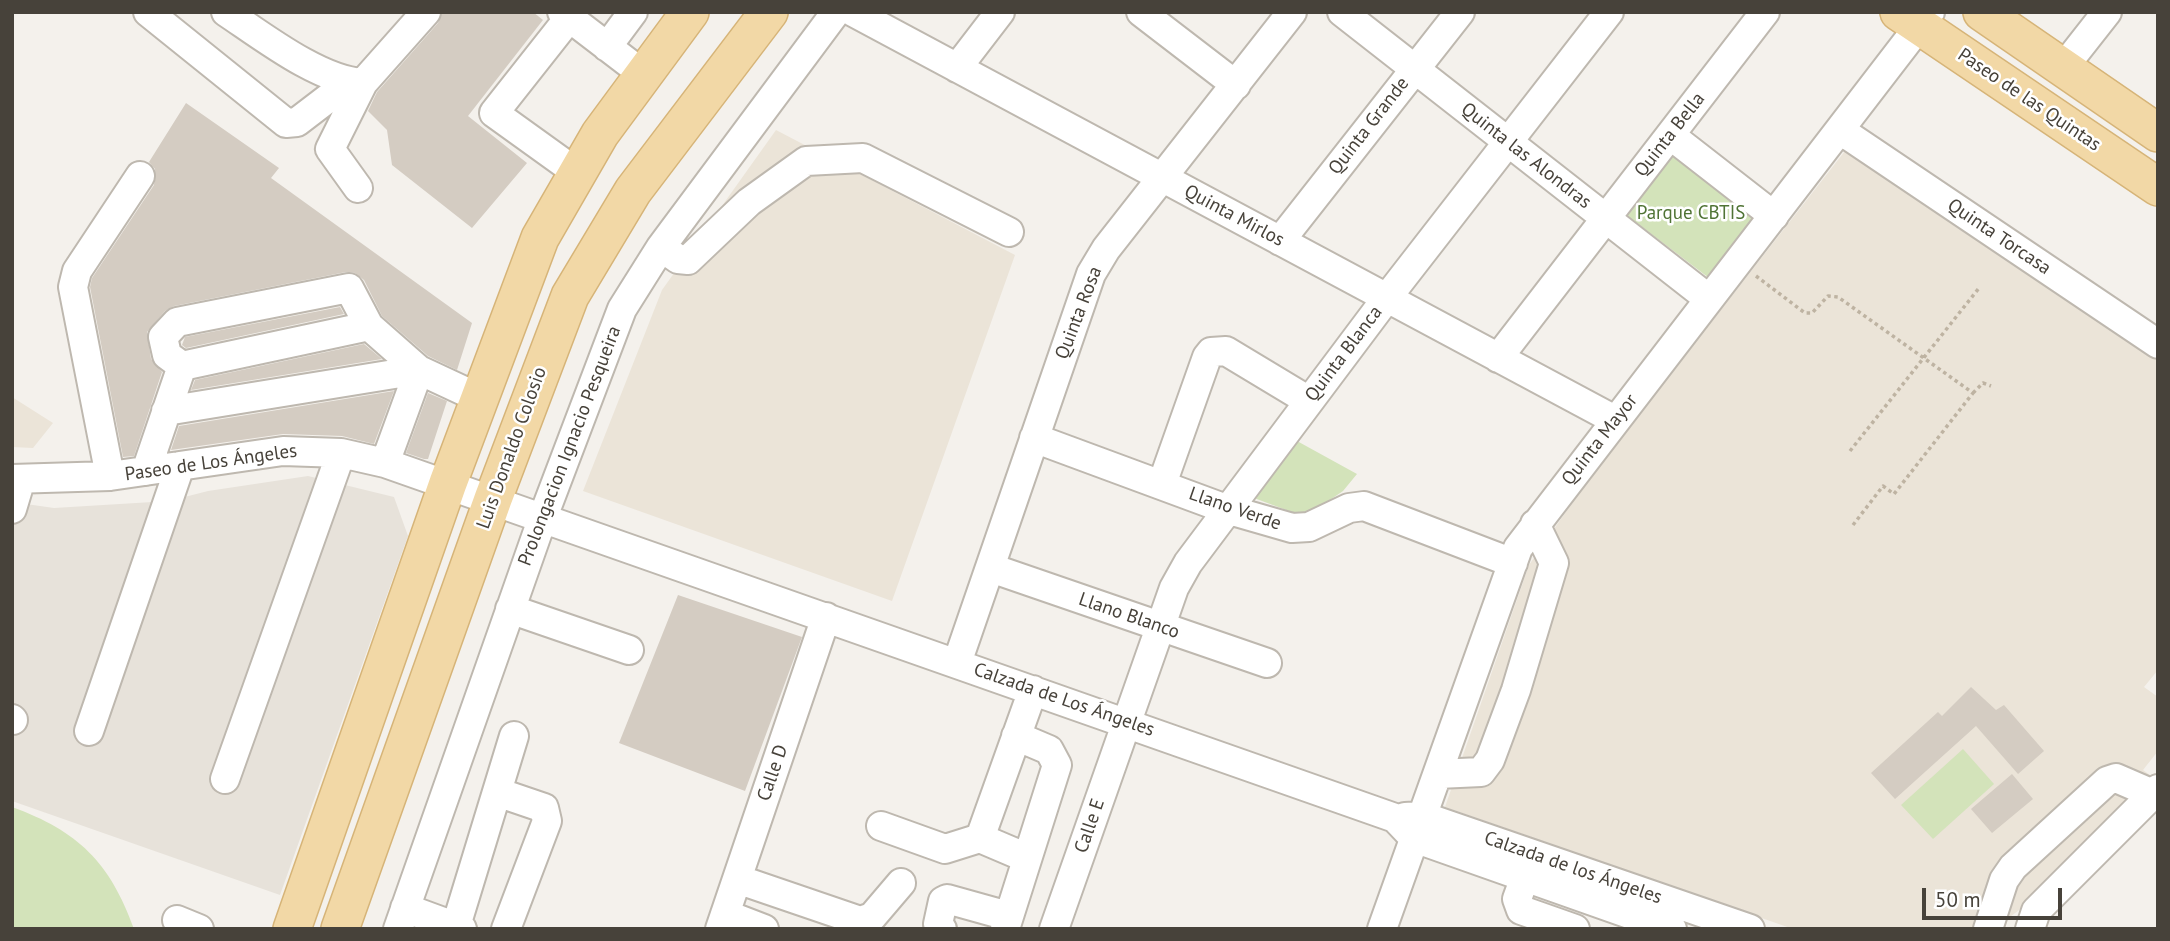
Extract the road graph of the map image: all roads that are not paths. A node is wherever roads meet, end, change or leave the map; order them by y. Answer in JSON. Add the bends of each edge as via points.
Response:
{"nodes":[{"id":1,"x":148,"y":12,"type":"edge"},
{"id":2,"x":226,"y":12,"type":"edge"},
{"id":3,"x":426,"y":12,"type":"edge"},
{"id":4,"x":634,"y":12,"type":"edge"},
{"id":5,"x":690,"y":12,"type":"edge"},
{"id":6,"x":769,"y":12,"type":"edge"},
{"id":7,"x":836,"y":12,"type":"edge"},
{"id":8,"x":853,"y":12,"type":"edge"},
{"id":9,"x":1000,"y":12,"type":"edge"},
{"id":10,"x":1141,"y":12,"type":"edge"},
{"id":11,"x":1292,"y":12,"type":"edge"},
{"id":12,"x":1342,"y":12,"type":"edge"},
{"id":13,"x":1460,"y":12,"type":"edge"},
{"id":14,"x":1609,"y":12,"type":"edge"},
{"id":15,"x":1765,"y":12,"type":"edge"},
{"id":16,"x":1982,"y":12,"type":"edge"},
{"id":17,"x":2107,"y":12,"type":"edge"},
{"id":18,"x":565,"y":15,"type":"edge"},
{"id":19,"x":1916,"y":17,"type":"edge"},
{"id":20,"x":607,"y":47,"type":"junction"},
{"id":21,"x":957,"y":68,"type":"junction"},
{"id":22,"x":2063,"y":68,"type":"junction"},
{"id":23,"x":1415,"y":69,"type":"junction"},
{"id":24,"x":643,"y":75,"type":"junction"},
{"id":25,"x":355,"y":83,"type":"junction"},
{"id":26,"x":1236,"y":85,"type":"junction"},
{"id":27,"x":1840,"y":130,"type":"junction"},
{"id":28,"x":2158,"y":133,"type":"edge"},
{"id":29,"x":1670,"y":135,"type":"junction"},
{"id":30,"x":1507,"y":142,"type":"junction"},
{"id":31,"x":576,"y":172,"type":"junction"},
{"id":32,"x":140,"y":176,"type":"dead end"},
{"id":33,"x":1163,"y":178,"type":"junction"},
{"id":34,"x":2158,"y":187,"type":"edge"},
{"id":35,"x":358,"y":188,"type":"dead end"},
{"id":36,"x":1774,"y":216,"type":"junction"},
{"id":37,"x":1606,"y":218,"type":"junction"},
{"id":38,"x":1009,"y":232,"type":"dead end"},
{"id":39,"x":1280,"y":241,"type":"junction"},
{"id":40,"x":661,"y":247,"type":"junction"},
{"id":41,"x":1386,"y":299,"type":"junction"},
{"id":42,"x":1709,"y":299,"type":"junction"},
{"id":43,"x":369,"y":326,"type":"junction"},
{"id":44,"x":2158,"y":344,"type":"edge"},
{"id":45,"x":1498,"y":358,"type":"junction"},
{"id":46,"x":182,"y":366,"type":"junction"},
{"id":47,"x":419,"y":370,"type":"junction"},
{"id":48,"x":479,"y":398,"type":"junction"},
{"id":49,"x":1309,"y":401,"type":"junction"},
{"id":50,"x":166,"y":411,"type":"junction"},
{"id":51,"x":1615,"y":420,"type":"junction"},
{"id":52,"x":1034,"y":438,"type":"junction"},
{"id":53,"x":341,"y":453,"type":"junction"},
{"id":54,"x":385,"y":463,"type":"junction"},
{"id":55,"x":180,"y":466,"type":"junction"},
{"id":56,"x":146,"y":471,"type":"junction"},
{"id":57,"x":110,"y":476,"type":"junction"},
{"id":58,"x":17,"y":479,"type":"edge"},
{"id":59,"x":448,"y":483,"type":"junction"},
{"id":60,"x":1162,"y":484,"type":"junction"},
{"id":61,"x":493,"y":499,"type":"junction"},
{"id":62,"x":12,"y":509,"type":"edge"},
{"id":63,"x":1226,"y":509,"type":"junction"},
{"id":64,"x":543,"y":517,"type":"junction"},
{"id":65,"x":1535,"y":524,"type":"junction"},
{"id":66,"x":1513,"y":564,"type":"junction"},
{"id":67,"x":991,"y":568,"type":"junction"},
{"id":68,"x":510,"y":609,"type":"junction"},
{"id":69,"x":827,"y":617,"type":"junction"},
{"id":70,"x":1161,"y":627,"type":"junction"},
{"id":71,"x":629,"y":650,"type":"dead end"},
{"id":72,"x":957,"y":663,"type":"junction"},
{"id":73,"x":1267,"y":663,"type":"dead end"},
{"id":74,"x":1033,"y":690,"type":"junction"},
{"id":75,"x":1126,"y":723,"type":"junction"},
{"id":76,"x":89,"y":731,"type":"dead end"},
{"id":77,"x":514,"y":736,"type":"dead end"},
{"id":78,"x":1016,"y":736,"type":"junction"},
{"id":79,"x":1438,"y":774,"type":"junction"},
{"id":80,"x":225,"y":779,"type":"dead end"},
{"id":81,"x":497,"y":792,"type":"junction"},
{"id":82,"x":2156,"y":792,"type":"edge"},
{"id":83,"x":1410,"y":824,"type":"junction"},
{"id":84,"x":881,"y":827,"type":"dead end"},
{"id":85,"x":980,"y":838,"type":"junction"},
{"id":86,"x":1027,"y":858,"type":"junction"},
{"id":87,"x":1525,"y":877,"type":"junction"},
{"id":88,"x":737,"y":879,"type":"junction"},
{"id":89,"x":901,"y":883,"type":"dead end"},
{"id":90,"x":401,"y":918,"type":"edge"},
{"id":91,"x":2033,"y":920,"type":"edge"},
{"id":92,"x":722,"y":921,"type":"edge"},
{"id":93,"x":1006,"y":922,"type":"edge"},
{"id":94,"x":459,"y":928,"type":"edge"},
{"id":95,"x":292,"y":929,"type":"edge"},
{"id":96,"x":340,"y":929,"type":"edge"},
{"id":97,"x":506,"y":929,"type":"edge"},
{"id":98,"x":764,"y":929,"type":"edge"},
{"id":99,"x":942,"y":929,"type":"edge"},
{"id":100,"x":1054,"y":929,"type":"edge"},
{"id":101,"x":1382,"y":929,"type":"edge"},
{"id":102,"x":1575,"y":929,"type":"edge"},
{"id":103,"x":1672,"y":929,"type":"edge"},
{"id":104,"x":1750,"y":929,"type":"edge"},
{"id":105,"x":1988,"y":929,"type":"edge"},
{"id":106,"x":2011,"y":929,"type":"edge"}],
"edges":[{"from":1,"to":25,"type":"street","via":[[286,123],[297,122]]},
{"from":2,"to":25,"type":"street","via":[[313,66]]},
{"from":3,"to":25,"type":"street"},
{"from":4,"to":20,"type":"street"},
{"from":5,"to":24,"type":"main road"},
{"from":6,"to":61,"type":"main road","name":"Luis Donaldo Colosio","via":[[633,191],[593,253],[551,341]]},
{"from":7,"to":40,"type":"street","name":"Prolongacion Ignacio Pesqueira"},
{"from":8,"to":21,"type":"street","name":"Quinta Mirlos"},
{"from":9,"to":21,"type":"street"},
{"from":10,"to":26,"type":"street"},
{"from":11,"to":26,"type":"street","name":"Quinta Rosa"},
{"from":12,"to":23,"type":"street","name":"Quinta las Alondras"},
{"from":13,"to":23,"type":"street","name":"Quinta Grande"},
{"from":14,"to":30,"type":"street","name":"Quinta Blanca"},
{"from":15,"to":29,"type":"street","name":"Quinta Bella"},
{"from":16,"to":22,"type":"main road"},
{"from":17,"to":22,"type":"street"},
{"from":18,"to":20,"type":"street"},
{"from":18,"to":31,"type":"street","via":[[495,113]]},
{"from":19,"to":27,"type":"street","name":"Quinta Mayor"},
{"from":19,"to":34,"type":"main road","name":"Paseo de las Quintas"},
{"from":20,"to":24,"type":"street"},
{"from":21,"to":33,"type":"street","name":"Quinta Mirlos"},
{"from":22,"to":28,"type":"main road"},
{"from":23,"to":30,"type":"street","name":"Quinta las Alondras"},
{"from":23,"to":39,"type":"street","name":"Quinta Grande"},
{"from":24,"to":31,"type":"main road"},
{"from":25,"to":35,"type":"street","via":[[330,149]]},
{"from":26,"to":33,"type":"street","name":"Quinta Rosa"},
{"from":27,"to":36,"type":"street","name":"Quinta Mayor"},
{"from":27,"to":44,"type":"street","name":"Quinta Torcasa"},
{"from":29,"to":36,"type":"street"},
{"from":29,"to":37,"type":"street","name":"Quinta Bella"},
{"from":30,"to":37,"type":"street","name":"Quinta las Alondras"},
{"from":30,"to":41,"type":"street","name":"Quinta Blanca"},
{"from":31,"to":48,"type":"main road","via":[[540,238]]},
{"from":32,"to":57,"type":"street","via":[[77,271],[73,287]]},
{"from":33,"to":39,"type":"street","name":"Quinta Mirlos"},
{"from":33,"to":52,"type":"street","name":"Quinta Rosa","via":[[1105,249],[1091,274]]},
{"from":36,"to":42,"type":"street","name":"Quinta Mayor"},
{"from":37,"to":42,"type":"street","name":"Quinta las Alondras"},
{"from":37,"to":45,"type":"street","name":"Quinta Bella"},
{"from":38,"to":40,"type":"street","via":[[863,159],[806,161],[749,202],[688,260]]},
{"from":39,"to":41,"type":"street","name":"Quinta Mirlos"},
{"from":40,"to":64,"type":"street","name":"Prolongacion Ignacio Pesqueira","via":[[622,309]]},
{"from":41,"to":45,"type":"street","name":"Quinta Mirlos"},
{"from":41,"to":49,"type":"street","name":"Quinta Blanca"},
{"from":42,"to":51,"type":"street","name":"Quinta Mayor"},
{"from":43,"to":46,"type":"street"},
{"from":43,"to":46,"type":"street","via":[[349,288],[177,322],[163,337],[167,355]]},
{"from":43,"to":47,"type":"street"},
{"from":45,"to":51,"type":"street","name":"Quinta Mirlos"},
{"from":46,"to":50,"type":"street"},
{"from":47,"to":48,"type":"street"},
{"from":47,"to":50,"type":"street"},
{"from":47,"to":54,"type":"street"},
{"from":48,"to":59,"type":"main road"},
{"from":49,"to":60,"type":"street","via":[[1226,351],[1212,352]]},
{"from":49,"to":63,"type":"street","name":"Quinta Blanca"},
{"from":50,"to":56,"type":"street"},
{"from":51,"to":65,"type":"street","name":"Quinta Mayor"},
{"from":52,"to":60,"type":"street","name":"Llano Verde"},
{"from":52,"to":67,"type":"street","name":"Quinta Rosa"},
{"from":53,"to":54,"type":"street","name":"Paseo de Los Ángeles"},
{"from":53,"to":55,"type":"street","name":"Paseo de Los Ángeles","via":[[283,451]]},
{"from":53,"to":80,"type":"street"},
{"from":54,"to":59,"type":"street","name":"Paseo de Los Ángeles"},
{"from":55,"to":56,"type":"street","name":"Paseo de Los Ángeles"},
{"from":55,"to":76,"type":"street"},
{"from":56,"to":57,"type":"street","name":"Paseo de Los Ángeles"},
{"from":57,"to":58,"type":"street","name":"Paseo de Los Ángeles"},
{"from":58,"to":62,"type":"street"},
{"from":59,"to":61,"type":"street","name":"Calzada de Los Ángeles"},
{"from":59,"to":95,"type":"main road"},
{"from":60,"to":63,"type":"street","name":"Llano Verde"},
{"from":61,"to":64,"type":"street","name":"Calzada de Los Ángeles"},
{"from":61,"to":96,"type":"main road","name":"Luis Donaldo Colosio"},
{"from":63,"to":66,"type":"street","name":"Llano Verde","via":[[1301,529],[1364,506]]},
{"from":63,"to":70,"type":"street","name":"Quinta Blanca","via":[[1174,588]]},
{"from":64,"to":68,"type":"street","name":"Prolongacion Ignacio Pesqueira"},
{"from":64,"to":69,"type":"street","name":"Calzada de Los Ángeles"},
{"from":65,"to":66,"type":"street","name":"Quinta Mayor"},
{"from":65,"to":79,"type":"street","via":[[1554,563],[1490,760],[1481,772]]},
{"from":66,"to":79,"type":"street","name":"Quinta Mayor"},
{"from":67,"to":70,"type":"street","name":"Llano Blanco"},
{"from":67,"to":72,"type":"street","name":"Quinta Rosa"},
{"from":68,"to":71,"type":"street"},
{"from":68,"to":90,"type":"street","name":"Prolongacion Ignacio Pesqueira"},
{"from":69,"to":72,"type":"street","name":"Calzada de Los Ángeles"},
{"from":69,"to":88,"type":"street","name":"Calle D"},
{"from":70,"to":73,"type":"street","name":"Llano Blanco"},
{"from":70,"to":75,"type":"street","name":"Quinta Blanca"},
{"from":72,"to":74,"type":"street","name":"Calzada de Los Ángeles"},
{"from":74,"to":75,"type":"street","name":"Calzada de Los Ángeles"},
{"from":74,"to":78,"type":"street"},
{"from":75,"to":83,"type":"street","name":"Calzada de Los Ángeles"},
{"from":75,"to":100,"type":"street","name":"Calle E"},
{"from":77,"to":81,"type":"street"},
{"from":78,"to":85,"type":"street"},
{"from":78,"to":86,"type":"street","via":[[1049,750],[1057,765]]},
{"from":79,"to":83,"type":"street","name":"Quinta Mayor"},
{"from":81,"to":94,"type":"street"},
{"from":81,"to":97,"type":"street","via":[[538,804],[547,821]]},
{"from":82,"to":91,"type":"street"},
{"from":82,"to":105,"type":"street","via":[[2116,778],[2107,781],[2013,867]]},
{"from":83,"to":87,"type":"street","name":"Calzada de Los Ángeles"},
{"from":83,"to":101,"type":"street","name":"Quinta Mayor"},
{"from":83,"to":104,"type":"street","name":"Calzada de los Ángeles"},
{"from":84,"to":85,"type":"street","via":[[944,849]]},
{"from":85,"to":86,"type":"street"},
{"from":86,"to":93,"type":"street"},
{"from":87,"to":102,"type":"street","via":[[1517,899],[1521,909]]},
{"from":87,"to":103,"type":"street","name":"Calzada de Los Ángeles"},
{"from":88,"to":89,"type":"street","via":[[860,921],[872,917]]},
{"from":88,"to":92,"type":"street","name":"Calle D"},
{"from":90,"to":94,"type":"street"},
{"from":91,"to":106,"type":"street"},
{"from":92,"to":98,"type":"street"},
{"from":93,"to":99,"type":"street","via":[[947,899],[938,924]]}]}
